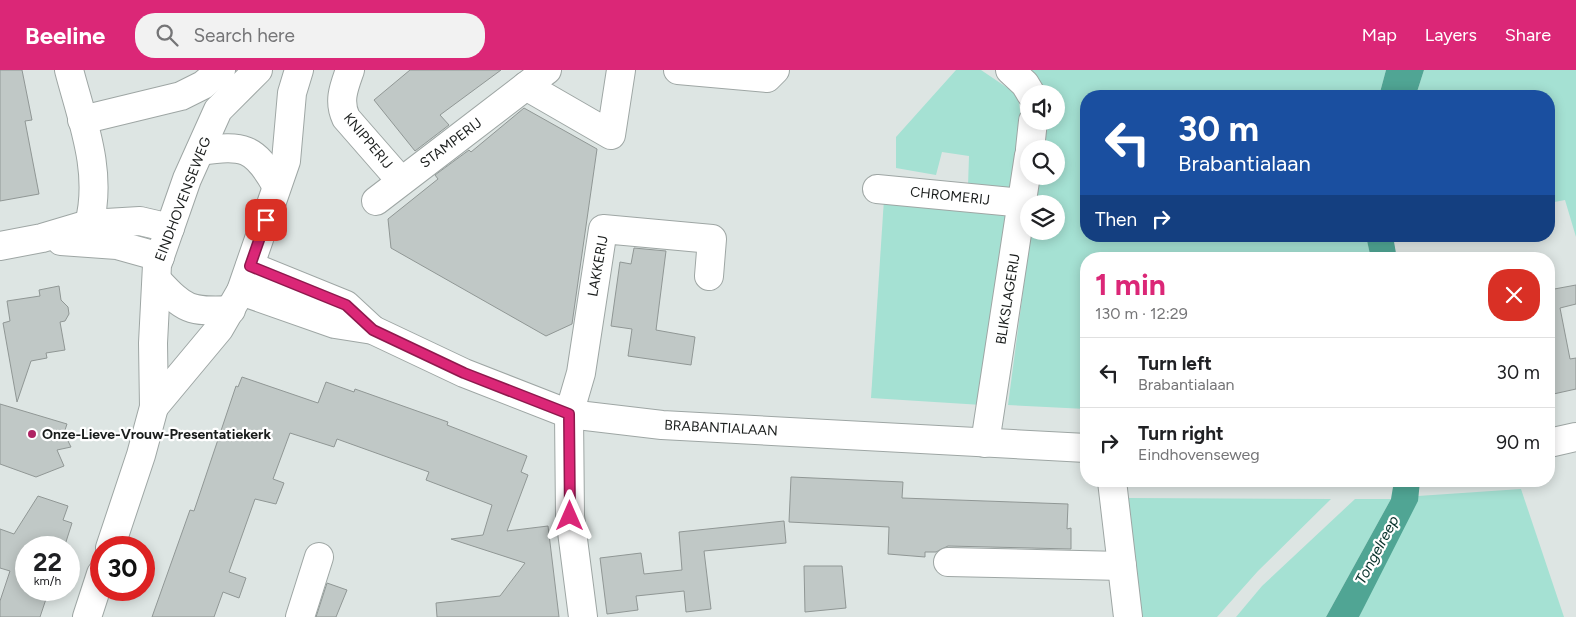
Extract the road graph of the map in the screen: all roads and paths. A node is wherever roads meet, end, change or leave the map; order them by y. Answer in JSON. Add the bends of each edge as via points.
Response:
{"nodes":[{"id":1,"x":69,"y":70,"type":"edge"},
{"id":2,"x":221,"y":70,"type":"edge"},
{"id":3,"x":258,"y":70,"type":"edge"},
{"id":4,"x":299,"y":70,"type":"edge"},
{"id":5,"x":350,"y":70,"type":"edge"},
{"id":6,"x":621,"y":70,"type":"edge"},
{"id":7,"x":678,"y":70,"type":"edge"},
{"id":8,"x":775,"y":70,"type":"edge"},
{"id":9,"x":1010,"y":70,"type":"edge"},
{"id":10,"x":536,"y":78,"type":"edge"},
{"id":11,"x":1026,"y":85,"type":"edge"},
{"id":12,"x":82,"y":120,"type":"junction"},
{"id":13,"x":200,"y":151,"type":"junction"},
{"id":14,"x":401,"y":181,"type":"junction"},
{"id":15,"x":276,"y":185,"type":"junction"},
{"id":16,"x":877,"y":189,"type":"dead end"},
{"id":17,"x":376,"y":201,"type":"dead end"},
{"id":18,"x":1020,"y":203,"type":"edge"},
{"id":19,"x":1020,"y":222,"type":"edge"},
{"id":20,"x":89,"y":224,"type":"junction"},
{"id":21,"x":170,"y":228,"type":"junction"},
{"id":22,"x":42,"y":238,"type":"junction"},
{"id":23,"x":0,"y":246,"type":"edge"},
{"id":24,"x":250,"y":266,"type":"junction"},
{"id":25,"x":158,"y":269,"type":"junction"},
{"id":26,"x":709,"y":276,"type":"dead end"},
{"id":27,"x":236,"y":301,"type":"junction"},
{"id":28,"x":373,"y":330,"type":"junction"},
{"id":29,"x":154,"y":406,"type":"junction"},
{"id":30,"x":569,"y":414,"type":"junction"},
{"id":31,"x":1576,"y":437,"type":"edge"},
{"id":32,"x":1555,"y":442,"type":"edge"},
{"id":33,"x":985,"y":443,"type":"junction"},
{"id":34,"x":1080,"y":448,"type":"edge"},
{"id":35,"x":1113,"y":487,"type":"edge"},
{"id":36,"x":114,"y":536,"type":"edge"},
{"id":37,"x":319,"y":557,"type":"dead end"},
{"id":38,"x":948,"y":562,"type":"dead end"},
{"id":39,"x":1122,"y":566,"type":"junction"},
{"id":40,"x":92,"y":601,"type":"edge"},
{"id":41,"x":87,"y":617,"type":"edge"},
{"id":42,"x":300,"y":617,"type":"edge"},
{"id":43,"x":583,"y":617,"type":"edge"},
{"id":44,"x":1128,"y":617,"type":"edge"}],
"edges":[{"from":1,"to":12,"type":"street"},
{"from":2,"to":12,"type":"street","via":[[203,85],[180,96]]},
{"from":3,"to":13,"type":"street","name":"EINDHOVENSEWEG","via":[[218,110]]},
{"from":4,"to":15,"type":"street","name":"EINDHOVENSEWEG","via":[[292,93],[286,161]]},
{"from":5,"to":14,"type":"street","name":"KNIPPERIJ","via":[[342,90],[341,107],[346,118]]},
{"from":6,"to":10,"type":"street","name":"STAMPERIJ","via":[[611,135]]},
{"from":7,"to":8,"type":"street","via":[[767,78]]},
{"from":9,"to":11,"type":"street"},
{"from":10,"to":14,"type":"street","name":"STAMPERIJ"},
{"from":12,"to":20,"type":"street","via":[[94,169],[94,207]]},
{"from":13,"to":15,"type":"street","via":[[240,148],[254,154]]},
{"from":13,"to":21,"type":"street","name":"EINDHOVENSEWEG"},
{"from":14,"to":17,"type":"street","name":"STAMPERIJ"},
{"from":15,"to":24,"type":"street","name":"EINDHOVENSEWEG"},
{"from":16,"to":18,"type":"street","name":"CHROMERIJ"},
{"from":19,"to":33,"type":"street","name":"BLIKSLAGERIJ"},
{"from":20,"to":21,"type":"street","via":[[140,221]]},
{"from":20,"to":22,"type":"street"},
{"from":21,"to":25,"type":"street","name":"EINDHOVENSEWEG"},
{"from":22,"to":23,"type":"street"},
{"from":22,"to":25,"type":"street","via":[[117,245]]},
{"from":24,"to":27,"type":"street","name":"EINDHOVENSEWEG"},
{"from":24,"to":28,"type":"street","name":"BRABANTIALAAN","via":[[346,305]]},
{"from":25,"to":27,"type":"street","name":"BRABANTIALAAN","via":[[176,300],[189,309]]},
{"from":25,"to":29,"type":"street","name":"EINDHOVENSEWEG","via":[[153,343]]},
{"from":26,"to":30,"type":"street","name":"LAKKERIJ","via":[[712,239],[603,229],[581,373]]},
{"from":27,"to":28,"type":"street","name":"BRABANTIALAAN"},
{"from":27,"to":29,"type":"street","name":"EINDHOVENSEWEG","via":[[202,350]]},
{"from":28,"to":30,"type":"street","name":"BRABANTIALAAN","via":[[464,373]]},
{"from":29,"to":36,"type":"street","name":"EINDHOVENSEWEG"},
{"from":30,"to":33,"type":"street","name":"BRABANTIALAAN","via":[[662,425]]},
{"from":30,"to":43,"type":"street","via":[[570,516]]},
{"from":31,"to":32,"type":"street"},
{"from":33,"to":34,"type":"street","name":"BRABANTIALAAN"},
{"from":35,"to":39,"type":"street"},
{"from":37,"to":42,"type":"street"},
{"from":38,"to":39,"type":"street"},
{"from":39,"to":44,"type":"street"},
{"from":40,"to":41,"type":"street"}]}
